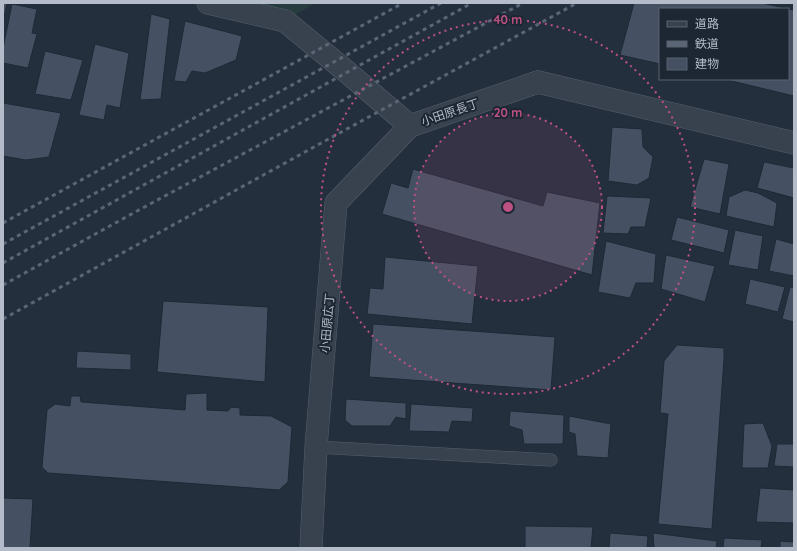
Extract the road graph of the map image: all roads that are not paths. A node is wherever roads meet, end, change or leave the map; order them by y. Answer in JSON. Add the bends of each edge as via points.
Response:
{"nodes":[{"id":1,"x":208,"y":3,"type":"edge"},
{"id":2,"x":410,"y":126,"type":"junction"},
{"id":3,"x":794,"y":143,"type":"edge"},
{"id":4,"x":316,"y":447,"type":"junction"},
{"id":5,"x":551,"y":460,"type":"dead end"},
{"id":6,"x":311,"y":548,"type":"edge"}],
"edges":[{"from":1,"to":2,"type":"street","name":"小田原長丁","via":[[285,21]]},
{"from":2,"to":3,"type":"street","name":"小田原長丁","via":[[538,82]]},
{"from":2,"to":4,"type":"street","name":"小田原広丁","via":[[336,203]]},
{"from":4,"to":5,"type":"lane"},
{"from":4,"to":6,"type":"street","name":"小田原広丁"}]}
